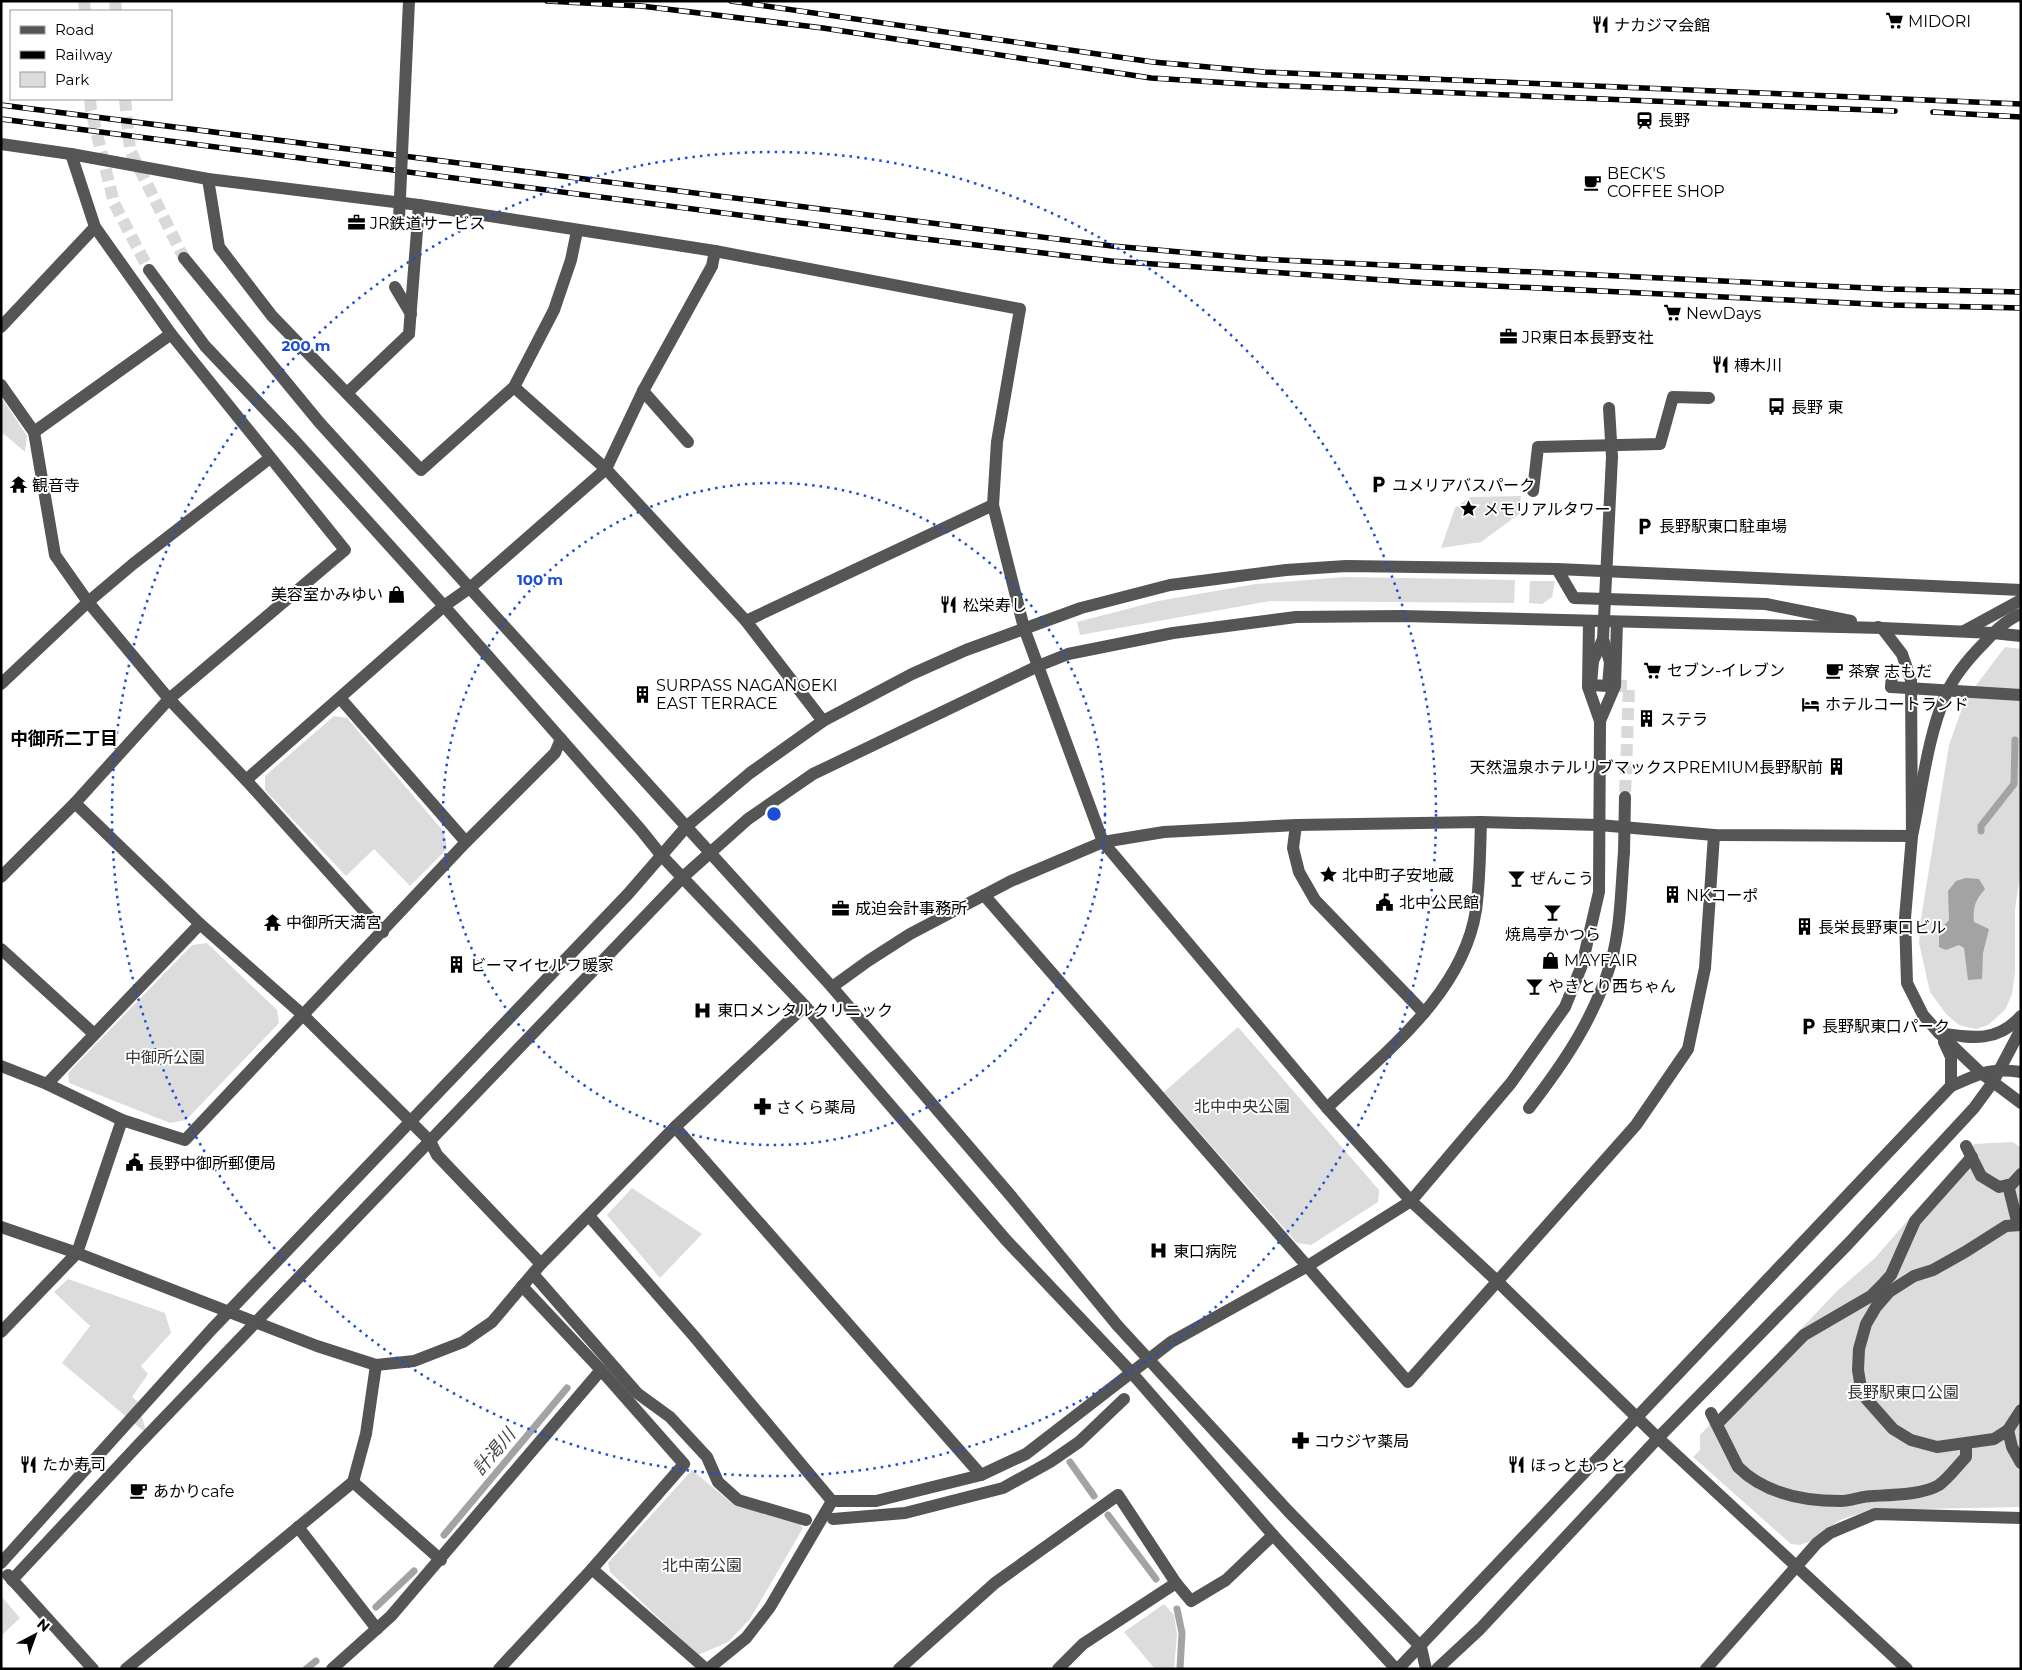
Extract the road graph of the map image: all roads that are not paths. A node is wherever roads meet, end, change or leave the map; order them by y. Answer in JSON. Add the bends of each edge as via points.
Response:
{"nodes":[{"id":1,"x":409,"y":1,"type":"edge"},
{"id":2,"x":1,"y":144,"type":"edge"},
{"id":3,"x":71,"y":154,"type":"junction"},
{"id":4,"x":208,"y":179,"type":"junction"},
{"id":5,"x":419,"y":204,"type":"junction"},
{"id":6,"x":399,"y":219,"type":"dead end"},
{"id":7,"x":95,"y":227,"type":"junction"},
{"id":8,"x":577,"y":231,"type":"junction"},
{"id":9,"x":715,"y":251,"type":"junction"},
{"id":10,"x":184,"y":258,"type":"tunnel mouth"},
{"id":11,"x":149,"y":270,"type":"tunnel mouth"},
{"id":12,"x":395,"y":287,"type":"dead end"},
{"id":13,"x":411,"y":314,"type":"junction"},
{"id":14,"x":1,"y":327,"type":"edge"},
{"id":15,"x":171,"y":334,"type":"junction"},
{"id":16,"x":1,"y":385,"type":"edge"},
{"id":17,"x":514,"y":387,"type":"junction"},
{"id":18,"x":643,"y":391,"type":"junction"},
{"id":19,"x":347,"y":392,"type":"junction"},
{"id":20,"x":1709,"y":398,"type":"dead end"},
{"id":21,"x":1609,"y":408,"type":"dead end"},
{"id":22,"x":34,"y":432,"type":"junction"},
{"id":23,"x":688,"y":442,"type":"dead end"},
{"id":24,"x":1610,"y":446,"type":"junction"},
{"id":25,"x":270,"y":458,"type":"junction"},
{"id":26,"x":606,"y":469,"type":"junction"},
{"id":27,"x":1533,"y":491,"type":"dead end"},
{"id":28,"x":993,"y":505,"type":"junction"},
{"id":29,"x":1557,"y":569,"type":"junction"},
{"id":30,"x":471,"y":587,"type":"junction"},
{"id":31,"x":2021,"y":590,"type":"edge"},
{"id":32,"x":2021,"y":600,"type":"edge"},
{"id":33,"x":88,"y":602,"type":"junction"},
{"id":34,"x":444,"y":606,"type":"junction"},
{"id":35,"x":2021,"y":614,"type":"edge"},
{"id":36,"x":746,"y":621,"type":"junction"},
{"id":37,"x":1589,"y":621,"type":"junction"},
{"id":38,"x":1617,"y":622,"type":"junction"},
{"id":39,"x":1024,"y":628,"type":"junction"},
{"id":40,"x":1882,"y":628,"type":"junction"},
{"id":41,"x":1962,"y":632,"type":"junction"},
{"id":42,"x":1993,"y":633,"type":"junction"},
{"id":43,"x":2021,"y":636,"type":"edge"},
{"id":44,"x":1603,"y":640,"type":"dead end"},
{"id":45,"x":1038,"y":666,"type":"junction"},
{"id":46,"x":1892,"y":675,"type":"dead end"},
{"id":47,"x":1,"y":684,"type":"edge"},
{"id":48,"x":2021,"y":695,"type":"edge"},
{"id":49,"x":340,"y":698,"type":"junction"},
{"id":50,"x":169,"y":699,"type":"junction"},
{"id":51,"x":824,"y":721,"type":"junction"},
{"id":52,"x":1600,"y":722,"type":"junction"},
{"id":53,"x":561,"y":739,"type":"junction"},
{"id":54,"x":246,"y":780,"type":"junction"},
{"id":55,"x":1625,"y":797,"type":"tunnel mouth"},
{"id":56,"x":75,"y":803,"type":"junction"},
{"id":57,"x":1481,"y":822,"type":"junction"},
{"id":58,"x":1296,"y":825,"type":"junction"},
{"id":59,"x":1599,"y":825,"type":"junction"},
{"id":60,"x":687,"y":826,"type":"junction"},
{"id":61,"x":1714,"y":835,"type":"junction"},
{"id":62,"x":1912,"y":836,"type":"junction"},
{"id":63,"x":466,"y":842,"type":"junction"},
{"id":64,"x":1103,"y":842,"type":"junction"},
{"id":65,"x":710,"y":851,"type":"junction"},
{"id":66,"x":661,"y":855,"type":"junction"},
{"id":67,"x":1,"y":877,"type":"edge"},
{"id":68,"x":682,"y":877,"type":"junction"},
{"id":69,"x":984,"y":896,"type":"junction"},
{"id":70,"x":200,"y":924,"type":"junction"},
{"id":71,"x":383,"y":932,"type":"junction"},
{"id":72,"x":1,"y":949,"type":"edge"},
{"id":73,"x":832,"y":987,"type":"junction"},
{"id":74,"x":805,"y":1006,"type":"junction"},
{"id":75,"x":1424,"y":1013,"type":"junction"},
{"id":76,"x":303,"y":1015,"type":"junction"},
{"id":77,"x":2021,"y":1016,"type":"edge"},
{"id":78,"x":2021,"y":1029,"type":"edge"},
{"id":79,"x":94,"y":1033,"type":"junction"},
{"id":80,"x":1939,"y":1034,"type":"junction"},
{"id":81,"x":1,"y":1066,"type":"edge"},
{"id":82,"x":1999,"y":1069,"type":"junction"},
{"id":83,"x":2021,"y":1072,"type":"edge"},
{"id":84,"x":1981,"y":1073,"type":"junction"},
{"id":85,"x":1993,"y":1082,"type":"junction"},
{"id":86,"x":47,"y":1084,"type":"junction"},
{"id":87,"x":1951,"y":1086,"type":"junction"},
{"id":88,"x":2021,"y":1103,"type":"edge"},
{"id":89,"x":1328,"y":1108,"type":"junction"},
{"id":90,"x":1529,"y":1108,"type":"dead end"},
{"id":91,"x":122,"y":1120,"type":"junction"},
{"id":92,"x":411,"y":1121,"type":"junction"},
{"id":93,"x":675,"y":1127,"type":"junction"},
{"id":94,"x":430,"y":1141,"type":"junction"},
{"id":95,"x":2021,"y":1174,"type":"edge"},
{"id":96,"x":2008,"y":1185,"type":"junction"},
{"id":97,"x":1411,"y":1201,"type":"junction"},
{"id":98,"x":589,"y":1216,"type":"junction"},
{"id":99,"x":2020,"y":1225,"type":"edge"},
{"id":100,"x":1,"y":1227,"type":"edge"},
{"id":101,"x":77,"y":1254,"type":"junction"},
{"id":102,"x":1306,"y":1267,"type":"junction"},
{"id":103,"x":537,"y":1269,"type":"junction"},
{"id":104,"x":1497,"y":1281,"type":"junction"},
{"id":105,"x":522,"y":1286,"type":"junction"},
{"id":106,"x":1886,"y":1288,"type":"junction"},
{"id":107,"x":227,"y":1313,"type":"junction"},
{"id":108,"x":254,"y":1324,"type":"junction"},
{"id":109,"x":1,"y":1332,"type":"edge"},
{"id":110,"x":1148,"y":1358,"type":"junction"},
{"id":111,"x":376,"y":1365,"type":"junction"},
{"id":112,"x":601,"y":1370,"type":"junction"},
{"id":113,"x":1131,"y":1372,"type":"junction"},
{"id":114,"x":1124,"y":1399,"type":"dead end"},
{"id":115,"x":2021,"y":1410,"type":"edge"},
{"id":116,"x":1636,"y":1416,"type":"junction"},
{"id":117,"x":2008,"y":1430,"type":"junction"},
{"id":118,"x":1658,"y":1438,"type":"junction"},
{"id":119,"x":1966,"y":1444,"type":"junction"},
{"id":120,"x":2021,"y":1463,"type":"edge"},
{"id":121,"x":981,"y":1475,"type":"junction"},
{"id":122,"x":353,"y":1482,"type":"junction"},
{"id":123,"x":832,"y":1501,"type":"junction"},
{"id":124,"x":2021,"y":1518,"type":"edge"},
{"id":125,"x":833,"y":1519,"type":"dead end"},
{"id":126,"x":806,"y":1520,"type":"dead end"},
{"id":127,"x":298,"y":1527,"type":"junction"},
{"id":128,"x":1273,"y":1535,"type":"junction"},
{"id":129,"x":441,"y":1560,"type":"junction"},
{"id":130,"x":1,"y":1564,"type":"edge"},
{"id":131,"x":1798,"y":1567,"type":"junction"},
{"id":132,"x":1,"y":1568,"type":"edge"},
{"id":133,"x":592,"y":1569,"type":"junction"},
{"id":134,"x":12,"y":1580,"type":"junction"},
{"id":135,"x":1176,"y":1583,"type":"junction"},
{"id":136,"x":377,"y":1628,"type":"junction"},
{"id":137,"x":1421,"y":1647,"type":"junction"},
{"id":138,"x":93,"y":1669,"type":"edge"},
{"id":139,"x":126,"y":1669,"type":"edge"},
{"id":140,"x":332,"y":1669,"type":"edge"},
{"id":141,"x":498,"y":1669,"type":"edge"},
{"id":142,"x":707,"y":1669,"type":"edge"},
{"id":143,"x":899,"y":1669,"type":"edge"},
{"id":144,"x":1058,"y":1669,"type":"edge"},
{"id":145,"x":1397,"y":1669,"type":"edge"},
{"id":146,"x":1426,"y":1669,"type":"edge"},
{"id":147,"x":1437,"y":1669,"type":"edge"},
{"id":148,"x":1706,"y":1669,"type":"edge"},
{"id":149,"x":1907,"y":1669,"type":"edge"}],
"edges":[{"from":1,"to":6,"type":"street","bridge":true},
{"from":2,"to":3,"type":"street"},
{"from":3,"to":4,"type":"street"},
{"from":3,"to":7,"type":"street"},
{"from":4,"to":5,"type":"street"},
{"from":4,"to":19,"type":"street","via":[[219,247],[272,316]]},
{"from":5,"to":8,"type":"street"},
{"from":5,"to":13,"type":"street"},
{"from":7,"to":14,"type":"street"},
{"from":7,"to":15,"type":"street"},
{"from":8,"to":9,"type":"street"},
{"from":8,"to":17,"type":"street","via":[[554,310]]},
{"from":9,"to":18,"type":"street","via":[[712,266]]},
{"from":9,"to":28,"type":"street","via":[[1020,309],[997,442]]},
{"from":10,"to":30,"type":"street","via":[[319,422]]},
{"from":11,"to":34,"type":"street","via":[[205,346]]},
{"from":12,"to":13,"type":"street"},
{"from":13,"to":19,"type":"street","via":[[409,334]]},
{"from":15,"to":22,"type":"street"},
{"from":15,"to":25,"type":"street"},
{"from":16,"to":22,"type":"street"},
{"from":17,"to":19,"type":"street","via":[[421,470]]},
{"from":17,"to":26,"type":"street"},
{"from":18,"to":23,"type":"street"},
{"from":18,"to":26,"type":"street"},
{"from":20,"to":24,"type":"street","via":[[1673,397],[1660,444]]},
{"from":21,"to":24,"type":"street","bridge":true},
{"from":22,"to":33,"type":"street","via":[[55,555]]},
{"from":24,"to":27,"type":"street","via":[[1538,447]]},
{"from":24,"to":44,"type":"street","bridge":true},
{"from":25,"to":33,"type":"street"},
{"from":25,"to":50,"type":"street","via":[[345,550]]},
{"from":26,"to":30,"type":"street"},
{"from":26,"to":36,"type":"street"},
{"from":28,"to":36,"type":"street"},
{"from":28,"to":39,"type":"street"},
{"from":29,"to":31,"type":"street"},
{"from":29,"to":39,"type":"street","via":[[1346,566],[1286,570],[1170,585],[1082,608]]},
{"from":29,"to":40,"type":"street","via":[[1574,598],[1766,604]]},
{"from":30,"to":34,"type":"street"},
{"from":30,"to":60,"type":"street"},
{"from":32,"to":41,"type":"street"},
{"from":33,"to":47,"type":"street"},
{"from":33,"to":50,"type":"street"},
{"from":34,"to":49,"type":"street"},
{"from":34,"to":53,"type":"street"},
{"from":35,"to":42,"type":"street"},
{"from":36,"to":51,"type":"street"},
{"from":37,"to":38,"type":"street"},
{"from":37,"to":45,"type":"street","via":[[1296,617],[1173,633],[1068,654]]},
{"from":37,"to":52,"type":"street","via":[[1588,687]]},
{"from":38,"to":40,"type":"street"},
{"from":38,"to":52,"type":"street","via":[[1615,686]]},
{"from":39,"to":45,"type":"street"},
{"from":39,"to":51,"type":"street","via":[[912,674]]},
{"from":40,"to":41,"type":"street"},
{"from":40,"to":62,"type":"street","via":[[1902,654],[1911,680]]},
{"from":41,"to":42,"type":"street"},
{"from":42,"to":43,"type":"street"},
{"from":42,"to":62,"type":"street","via":[[1969,658],[1946,694],[1935,728]]},
{"from":45,"to":64,"type":"street"},
{"from":45,"to":65,"type":"street","via":[[813,774],[748,818]]},
{"from":46,"to":48,"type":"street","bridge":true,"via":[[1891,687]]},
{"from":49,"to":54,"type":"street"},
{"from":49,"to":63,"type":"street"},
{"from":50,"to":54,"type":"street"},
{"from":50,"to":56,"type":"street"},
{"from":51,"to":60,"type":"street","via":[[750,773]]},
{"from":52,"to":59,"type":"street"},
{"from":53,"to":63,"type":"street","via":[[555,753]]},
{"from":53,"to":66,"type":"street"},
{"from":54,"to":71,"type":"street"},
{"from":55,"to":90,"type":"street","bridge":true,"via":[[1620,911],[1608,970],[1575,1045]]},
{"from":56,"to":67,"type":"street"},
{"from":56,"to":70,"type":"street"},
{"from":57,"to":58,"type":"street"},
{"from":57,"to":59,"type":"street"},
{"from":57,"to":75,"type":"street","via":[[1476,910],[1467,943],[1448,979]]},
{"from":58,"to":64,"type":"street","via":[[1164,832]]},
{"from":58,"to":75,"type":"street","via":[[1293,848],[1299,872],[1315,900]]},
{"from":59,"to":61,"type":"street"},
{"from":59,"to":97,"type":"street","via":[[1599,892],[1582,965],[1565,1007],[1511,1083]]},
{"from":60,"to":65,"type":"street"},
{"from":60,"to":66,"type":"street"},
{"from":61,"to":62,"type":"street"},
{"from":61,"to":104,"type":"street","via":[[1704,968],[1688,1049],[1636,1126]]},
{"from":62,"to":80,"type":"street","via":[[1905,918],[1907,983],[1923,1015]]},
{"from":63,"to":71,"type":"street"},
{"from":64,"to":69,"type":"street","via":[[1011,881]]},
{"from":64,"to":89,"type":"street"},
{"from":65,"to":68,"type":"street"},
{"from":65,"to":73,"type":"street"},
{"from":66,"to":68,"type":"street"},
{"from":66,"to":92,"type":"street","via":[[628,894]]},
{"from":68,"to":74,"type":"street"},
{"from":68,"to":94,"type":"street"},
{"from":69,"to":73,"type":"street","via":[[903,939]]},
{"from":69,"to":102,"type":"street"},
{"from":70,"to":76,"type":"street"},
{"from":70,"to":79,"type":"street"},
{"from":71,"to":76,"type":"street"},
{"from":72,"to":79,"type":"street"},
{"from":73,"to":110,"type":"street"},
{"from":74,"to":93,"type":"street"},
{"from":74,"to":113,"type":"street","via":[[1006,1240]]},
{"from":75,"to":89,"type":"street"},
{"from":76,"to":91,"type":"street","via":[[185,1140]]},
{"from":76,"to":92,"type":"street"},
{"from":77,"to":80,"type":"street","via":[[2007,1030],[1988,1037]]},
{"from":78,"to":82,"type":"street"},
{"from":79,"to":86,"type":"street"},
{"from":80,"to":84,"type":"street"},
{"from":80,"to":87,"type":"street","via":[[1951,1057]]},
{"from":81,"to":86,"type":"street"},
{"from":82,"to":83,"type":"street"},
{"from":82,"to":84,"type":"street"},
{"from":82,"to":85,"type":"street"},
{"from":84,"to":85,"type":"street"},
{"from":84,"to":87,"type":"street"},
{"from":85,"to":88,"type":"street"},
{"from":85,"to":118,"type":"street","via":[[1974,1108],[1848,1244]]},
{"from":86,"to":91,"type":"street"},
{"from":87,"to":116,"type":"street"},
{"from":89,"to":97,"type":"street"},
{"from":91,"to":101,"type":"street"},
{"from":92,"to":94,"type":"street"},
{"from":92,"to":107,"type":"street"},
{"from":93,"to":98,"type":"street"},
{"from":93,"to":121,"type":"street"},
{"from":94,"to":103,"type":"street","via":[[438,1155]]},
{"from":94,"to":108,"type":"street"},
{"from":95,"to":96,"type":"street"},
{"from":96,"to":99,"type":"street"},
{"from":96,"to":106,"type":"street","via":[[1999,1187],[1981,1176],[1969,1152],[1915,1221]]},
{"from":97,"to":102,"type":"street"},
{"from":97,"to":104,"type":"street"},
{"from":98,"to":103,"type":"street"},
{"from":98,"to":123,"type":"street"},
{"from":99,"to":106,"type":"street","via":[[2006,1226],[1933,1270]]},
{"from":100,"to":101,"type":"street"},
{"from":101,"to":107,"type":"street"},
{"from":101,"to":109,"type":"street"},
{"from":102,"to":104,"type":"street","via":[[1408,1382]]},
{"from":102,"to":110,"type":"street","via":[[1170,1342]]},
{"from":103,"to":105,"type":"street"},
{"from":103,"to":126,"type":"street","via":[[637,1393],[670,1417],[708,1457],[718,1482],[736,1502]]},
{"from":104,"to":116,"type":"street"},
{"from":105,"to":111,"type":"street","via":[[492,1322],[463,1342],[414,1361]]},
{"from":105,"to":112,"type":"street"},
{"from":106,"to":119,"type":"street","via":[[1866,1324],[1861,1341],[1858,1370],[1862,1394],[1893,1429],[1912,1440],[1937,1447]]},
{"from":106,"to":119,"type":"street","via":[[1804,1335],[1714,1419],[1738,1467],[1793,1498],[1843,1501],[1870,1496],[1897,1497],[1939,1485],[1966,1457]]},
{"from":107,"to":108,"type":"street"},
{"from":107,"to":130,"type":"street"},
{"from":108,"to":111,"type":"street"},
{"from":108,"to":134,"type":"street"},
{"from":110,"to":113,"type":"street"},
{"from":110,"to":137,"type":"street","via":[[1289,1512]]},
{"from":111,"to":122,"type":"street","via":[[366,1434]]},
{"from":112,"to":129,"type":"street"},
{"from":112,"to":133,"type":"street","via":[[684,1464]]},
{"from":113,"to":121,"type":"street","via":[[1026,1454]]},
{"from":113,"to":128,"type":"street"},
{"from":114,"to":125,"type":"street","via":[[1079,1442],[1002,1488],[905,1513]]},
{"from":115,"to":117,"type":"street"},
{"from":116,"to":118,"type":"street"},
{"from":116,"to":137,"type":"street"},
{"from":117,"to":119,"type":"street","via":[[1994,1439]]},
{"from":117,"to":120,"type":"street","via":[[2012,1447]]},
{"from":118,"to":131,"type":"street"},
{"from":118,"to":147,"type":"street","via":[[1480,1628]]},
{"from":121,"to":123,"type":"street","via":[[876,1501]]},
{"from":122,"to":127,"type":"street"},
{"from":122,"to":129,"type":"street"},
{"from":123,"to":142,"type":"street","via":[[770,1607],[746,1638]]},
{"from":124,"to":131,"type":"street","via":[[1875,1514],[1830,1533],[1817,1543]]},
{"from":127,"to":136,"type":"street"},
{"from":127,"to":139,"type":"street"},
{"from":128,"to":135,"type":"street","via":[[1226,1580],[1191,1601]]},
{"from":128,"to":145,"type":"street"},
{"from":129,"to":136,"type":"street","via":[[392,1616]]},
{"from":131,"to":148,"type":"street"},
{"from":131,"to":149,"type":"street"},
{"from":132,"to":134,"type":"street"},
{"from":133,"to":141,"type":"street"},
{"from":133,"to":142,"type":"street"},
{"from":134,"to":138,"type":"street"},
{"from":135,"to":143,"type":"street","via":[[1118,1495],[995,1583]]},
{"from":135,"to":144,"type":"street","via":[[1083,1644]]},
{"from":136,"to":140,"type":"street"},
{"from":137,"to":145,"type":"street"},
{"from":137,"to":146,"type":"street"}]}
